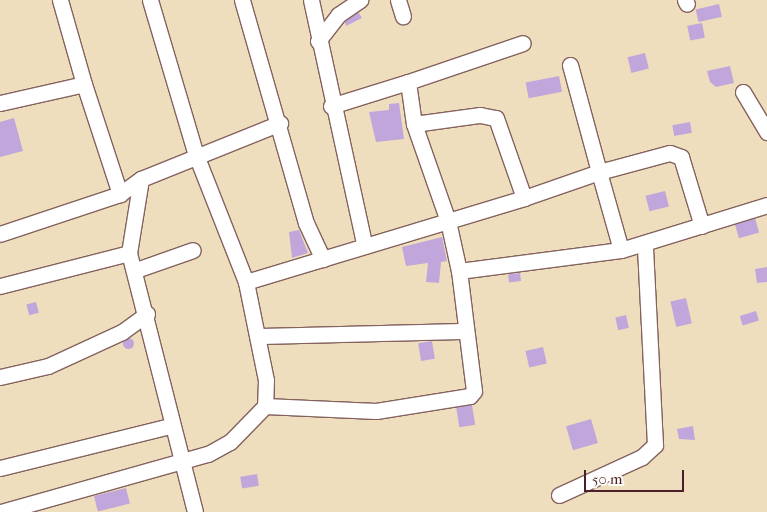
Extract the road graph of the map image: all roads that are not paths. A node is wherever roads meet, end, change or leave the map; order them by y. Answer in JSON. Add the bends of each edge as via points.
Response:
{"nodes":[{"id":1,"x":60,"y":0,"type":"edge"},
{"id":2,"x":150,"y":0,"type":"edge"},
{"id":3,"x":242,"y":0,"type":"edge"},
{"id":4,"x":311,"y":0,"type":"edge"},
{"id":5,"x":360,"y":0,"type":"edge"},
{"id":6,"x":398,"y":0,"type":"edge"},
{"id":7,"x":403,"y":16,"type":"dead end"},
{"id":8,"x":318,"y":41,"type":"junction"},
{"id":9,"x":523,"y":43,"type":"dead end"},
{"id":10,"x":570,"y":65,"type":"dead end"},
{"id":11,"x":408,"y":82,"type":"junction"},
{"id":12,"x":84,"y":84,"type":"junction"},
{"id":13,"x":743,"y":92,"type":"dead end"},
{"id":14,"x":0,"y":103,"type":"edge"},
{"id":15,"x":331,"y":106,"type":"junction"},
{"id":16,"x":280,"y":123,"type":"junction"},
{"id":17,"x":414,"y":124,"type":"junction"},
{"id":18,"x":767,"y":132,"type":"edge"},
{"id":19,"x":196,"y":156,"type":"junction"},
{"id":20,"x":600,"y":172,"type":"junction"},
{"id":21,"x":141,"y":179,"type":"junction"},
{"id":22,"x":120,"y":194,"type":"junction"},
{"id":23,"x":524,"y":198,"type":"junction"},
{"id":24,"x":767,"y":206,"type":"edge"},
{"id":25,"x":448,"y":221,"type":"junction"},
{"id":26,"x":702,"y":226,"type":"junction"},
{"id":27,"x":0,"y":234,"type":"edge"},
{"id":28,"x":364,"y":244,"type":"junction"},
{"id":29,"x":645,"y":245,"type":"junction"},
{"id":30,"x":194,"y":250,"type":"dead end"},
{"id":31,"x":621,"y":250,"type":"junction"},
{"id":32,"x":129,"y":253,"type":"junction"},
{"id":33,"x":323,"y":259,"type":"junction"},
{"id":34,"x":136,"y":270,"type":"junction"},
{"id":35,"x":458,"y":271,"type":"junction"},
{"id":36,"x":246,"y":282,"type":"junction"},
{"id":37,"x":0,"y":286,"type":"edge"},
{"id":38,"x":147,"y":314,"type":"junction"},
{"id":39,"x":464,"y":330,"type":"junction"},
{"id":40,"x":258,"y":336,"type":"junction"},
{"id":41,"x":0,"y":377,"type":"edge"},
{"id":42,"x":265,"y":406,"type":"junction"},
{"id":43,"x":170,"y":426,"type":"junction"},
{"id":44,"x":182,"y":463,"type":"junction"},
{"id":45,"x":0,"y":468,"type":"edge"},
{"id":46,"x":559,"y":495,"type":"dead end"},
{"id":47,"x":1,"y":512,"type":"edge"},
{"id":48,"x":195,"y":512,"type":"edge"}],
"edges":[{"from":1,"to":12,"type":"street"},
{"from":2,"to":19,"type":"street"},
{"from":3,"to":16,"type":"street"},
{"from":4,"to":8,"type":"street"},
{"from":5,"to":8,"type":"street","via":[[338,15]]},
{"from":6,"to":7,"type":"street"},
{"from":8,"to":15,"type":"street"},
{"from":9,"to":11,"type":"street"},
{"from":10,"to":20,"type":"street"},
{"from":11,"to":15,"type":"street"},
{"from":11,"to":17,"type":"street"},
{"from":12,"to":14,"type":"street"},
{"from":12,"to":22,"type":"street"},
{"from":13,"to":18,"type":"street"},
{"from":15,"to":28,"type":"street"},
{"from":16,"to":19,"type":"street"},
{"from":16,"to":33,"type":"street","via":[[306,223]]},
{"from":17,"to":23,"type":"street","via":[[480,115],[496,118]]},
{"from":17,"to":25,"type":"street"},
{"from":19,"to":21,"type":"street"},
{"from":19,"to":36,"type":"street"},
{"from":20,"to":23,"type":"street"},
{"from":20,"to":26,"type":"street","via":[[670,153],[682,157]]},
{"from":20,"to":31,"type":"street"},
{"from":21,"to":22,"type":"street"},
{"from":21,"to":32,"type":"street"},
{"from":22,"to":27,"type":"street"},
{"from":23,"to":25,"type":"street"},
{"from":24,"to":26,"type":"street"},
{"from":25,"to":28,"type":"street"},
{"from":25,"to":35,"type":"street"},
{"from":26,"to":29,"type":"street"},
{"from":28,"to":33,"type":"street"},
{"from":29,"to":31,"type":"street"},
{"from":29,"to":46,"type":"street","via":[[655,445],[642,456]]},
{"from":30,"to":34,"type":"street"},
{"from":31,"to":35,"type":"street"},
{"from":32,"to":34,"type":"street"},
{"from":32,"to":37,"type":"street"},
{"from":33,"to":36,"type":"street"},
{"from":34,"to":38,"type":"street"},
{"from":35,"to":39,"type":"street"},
{"from":36,"to":40,"type":"street"},
{"from":38,"to":41,"type":"street","via":[[122,332],[48,366]]},
{"from":38,"to":43,"type":"street"},
{"from":39,"to":40,"type":"street"},
{"from":39,"to":42,"type":"street","via":[[474,391],[470,396],[376,411]]},
{"from":40,"to":42,"type":"street","via":[[266,380]]},
{"from":42,"to":44,"type":"street","via":[[230,442]]},
{"from":43,"to":44,"type":"street"},
{"from":43,"to":45,"type":"street"},
{"from":44,"to":47,"type":"street"},
{"from":44,"to":48,"type":"street"}]}
